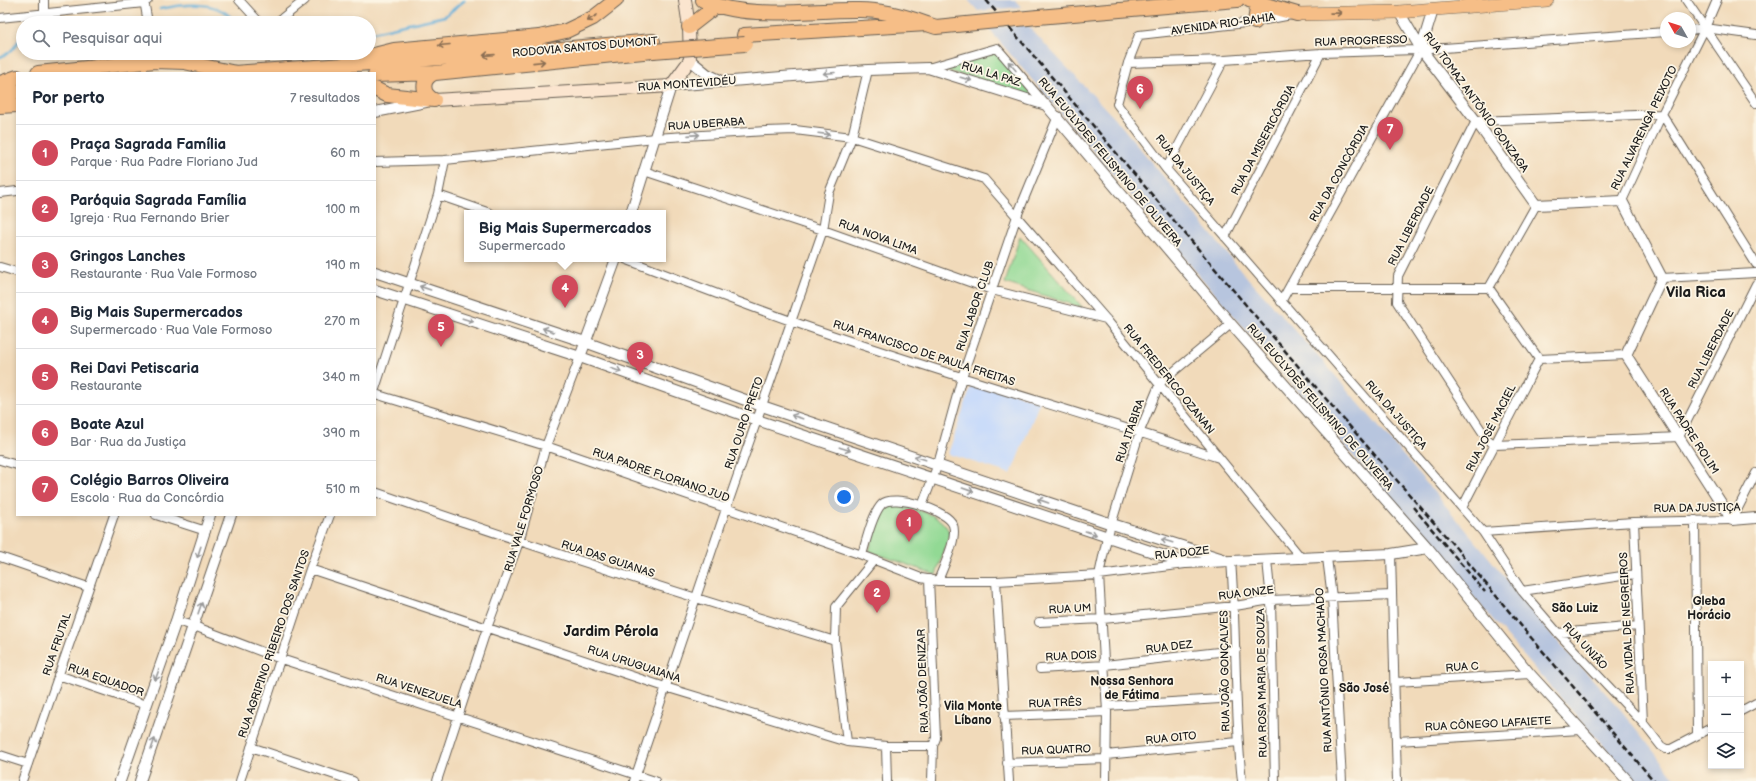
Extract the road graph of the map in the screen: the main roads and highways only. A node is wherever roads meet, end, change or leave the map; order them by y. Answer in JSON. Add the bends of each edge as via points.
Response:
{"nodes":[{"id":1,"x":616,"y":0,"type":"edge"},
{"id":2,"x":685,"y":0,"type":"edge"},
{"id":3,"x":703,"y":0,"type":"edge"},
{"id":4,"x":1236,"y":0,"type":"edge"},
{"id":5,"x":1547,"y":0,"type":"edge"},
{"id":6,"x":1254,"y":1,"type":"edge"},
{"id":7,"x":1462,"y":4,"type":"edge"},
{"id":8,"x":716,"y":6,"type":"junction"},
{"id":9,"x":1297,"y":14,"type":"joint"},
{"id":10,"x":1255,"y":22,"type":"road end"},
{"id":11,"x":932,"y":25,"type":"junction"},
{"id":12,"x":690,"y":27,"type":"junction"},
{"id":13,"x":653,"y":46,"type":"junction"},
{"id":14,"x":376,"y":55,"type":"edge"},
{"id":15,"x":132,"y":60,"type":"edge"},
{"id":16,"x":172,"y":60,"type":"edge"},
{"id":17,"x":357,"y":60,"type":"edge"},
{"id":18,"x":339,"y":65,"type":"junction"},
{"id":19,"x":45,"y":72,"type":"edge"},
{"id":20,"x":229,"y":72,"type":"edge"},
{"id":21,"x":247,"y":72,"type":"edge"},
{"id":22,"x":435,"y":73,"type":"junction"},
{"id":23,"x":376,"y":75,"type":"edge"},
{"id":24,"x":16,"y":77,"type":"edge"},
{"id":25,"x":0,"y":83,"type":"edge"},
{"id":26,"x":376,"y":90,"type":"edge"},
{"id":27,"x":16,"y":91,"type":"edge"},
{"id":28,"x":0,"y":93,"type":"edge"},
{"id":29,"x":434,"y":100,"type":"junction"}],
"edges":[{"from":1,"to":14,"type":"highway","one_way":true,"via":[[593,18],[566,32],[539,37],[394,50]]},
{"from":2,"to":12,"type":"main road"},
{"from":3,"to":8,"type":"highway"},
{"from":4,"to":11,"type":"highway","name":"RODOVIA SANTOS DUMONT","bridge":true},
{"from":5,"to":7,"type":"main road","name":"AVENIDA RIO-BAHIA"},
{"from":6,"to":9,"type":"highway"},
{"from":6,"to":10,"type":"highway"},
{"from":9,"to":7,"type":"main road","name":"AVENIDA RIO-BAHIA","one_way":true,"via":[[1433,10]]},
{"from":8,"to":11,"type":"highway","via":[[761,12],[884,11]]},
{"from":8,"to":12,"type":"highway"},
{"from":11,"to":13,"type":"highway","name":"RODOVIA SANTOS DUMONT","bridge":true,"via":[[930,32]]},
{"from":12,"to":29,"type":"main road","name":"RUA MONTEVIDÉU","via":[[690,60],[671,86]]},
{"from":13,"to":18,"type":"highway","name":"RODOVIA SANTOS DUMONT","one_way":true},
{"from":22,"to":13,"type":"highway","name":"RODOVIA SANTOS DUMONT","one_way":true},
{"from":15,"to":19,"type":"highway","name":"RODOVIA SANTOS DUMONT"},
{"from":16,"to":20,"type":"highway","name":"RODOVIA SANTOS DUMONT"},
{"from":17,"to":18,"type":"highway","one_way":true},
{"from":18,"to":21,"type":"highway","name":"RODOVIA SANTOS DUMONT"},
{"from":22,"to":23,"type":"highway","name":"RODOVIA SANTOS DUMONT"},
{"from":22,"to":29,"type":"highway","via":[[427,78],[424,86],[427,95]]},
{"from":24,"to":25,"type":"highway"},
{"from":26,"to":29,"type":"highway","via":[[387,95]]},
{"from":27,"to":28,"type":"highway"}]}
